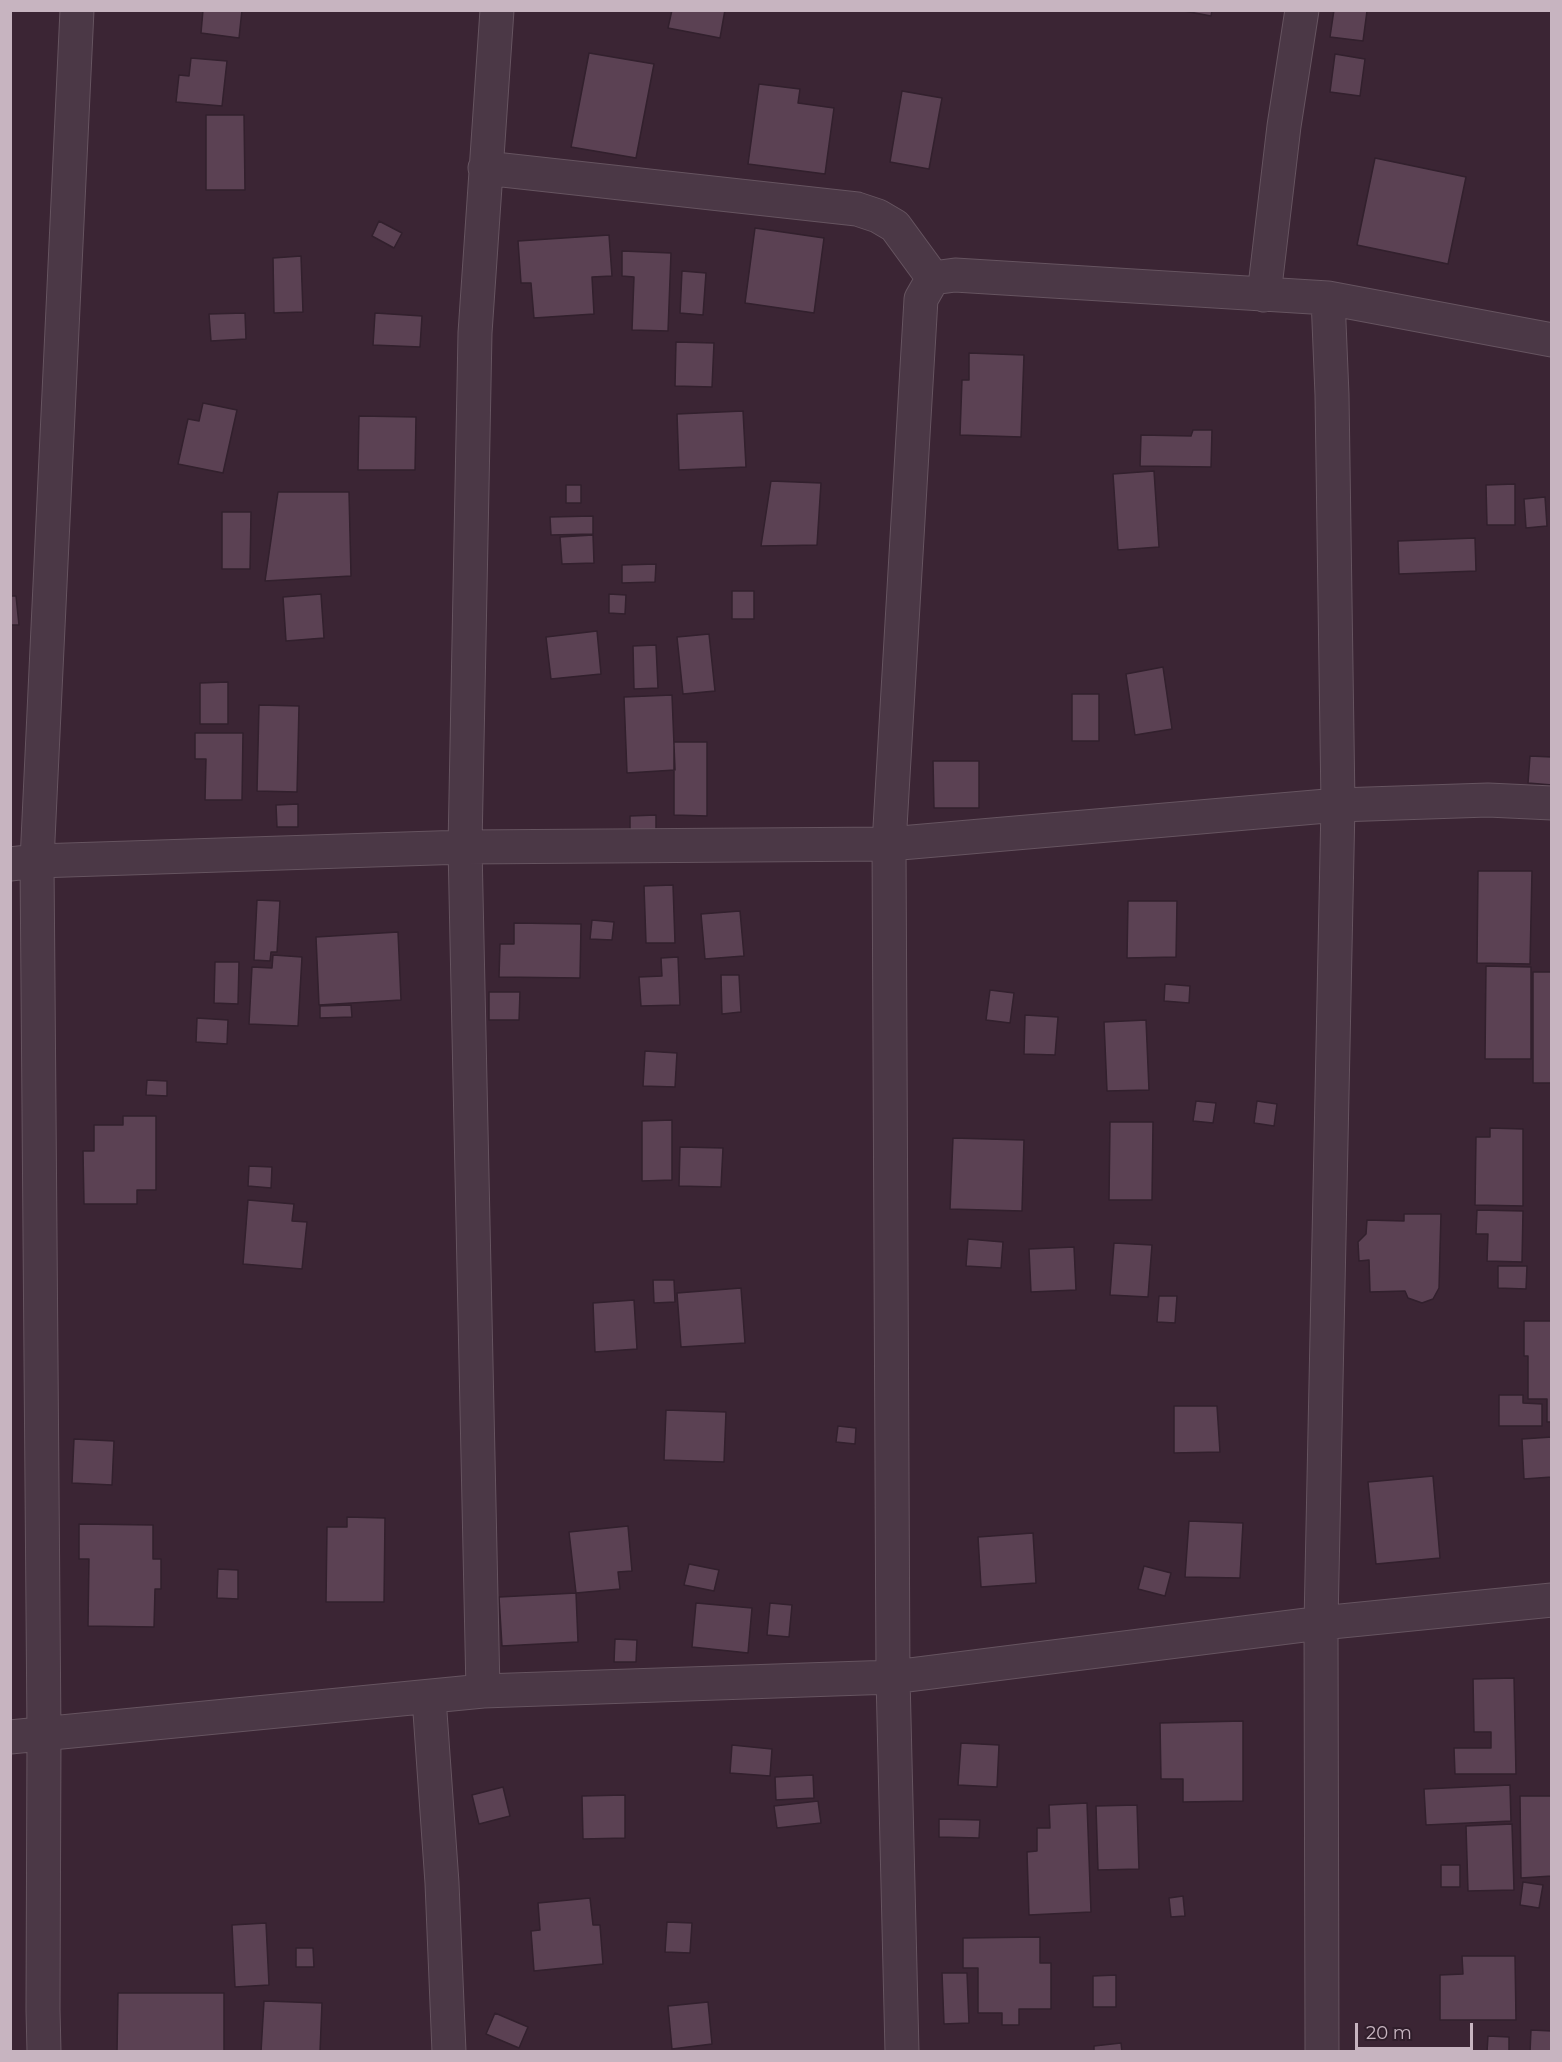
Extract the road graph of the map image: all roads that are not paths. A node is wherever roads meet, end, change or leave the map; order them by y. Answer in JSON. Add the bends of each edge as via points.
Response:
{"nodes":[{"id":1,"x":77,"y":10,"type":"edge"},
{"id":2,"x":498,"y":10,"type":"edge"},
{"id":3,"x":1302,"y":10,"type":"edge"},
{"id":4,"x":485,"y":168,"type":"junction"},
{"id":5,"x":933,"y":278,"type":"junction"},
{"id":6,"x":1264,"y":295,"type":"junction"},
{"id":7,"x":1328,"y":298,"type":"junction"},
{"id":8,"x":1551,"y":340,"type":"edge"},
{"id":9,"x":1551,"y":803,"type":"edge"},
{"id":10,"x":1338,"y":805,"type":"junction"},
{"id":11,"x":889,"y":844,"type":"junction"},
{"id":12,"x":465,"y":847,"type":"junction"},
{"id":13,"x":24,"y":862,"type":"edge"},
{"id":14,"x":1551,"y":1599,"type":"edge"},
{"id":15,"x":1321,"y":1623,"type":"junction"},
{"id":16,"x":893,"y":1677,"type":"junction"},
{"id":17,"x":483,"y":1691,"type":"junction"},
{"id":18,"x":429,"y":1698,"type":"junction"},
{"id":19,"x":44,"y":1735,"type":"junction"},
{"id":20,"x":10,"y":1737,"type":"edge"},
{"id":21,"x":44,"y":2052,"type":"edge"},
{"id":22,"x":449,"y":2052,"type":"edge"},
{"id":23,"x":902,"y":2052,"type":"edge"},
{"id":24,"x":1322,"y":2052,"type":"edge"}],
"edges":[{"from":1,"to":13,"type":"street"},
{"from":2,"to":4,"type":"street"},
{"from":3,"to":6,"type":"street"},
{"from":4,"to":5,"type":"street","via":[[857,209],[895,226]]},
{"from":4,"to":12,"type":"street","via":[[475,333]]},
{"from":5,"to":6,"type":"street","via":[[955,275]]},
{"from":5,"to":11,"type":"street","via":[[921,299]]},
{"from":6,"to":7,"type":"street"},
{"from":7,"to":8,"type":"street"},
{"from":7,"to":10,"type":"street"},
{"from":9,"to":10,"type":"street","via":[[1488,800]]},
{"from":10,"to":11,"type":"street"},
{"from":10,"to":15,"type":"street"},
{"from":11,"to":12,"type":"street"},
{"from":11,"to":16,"type":"street"},
{"from":12,"to":13,"type":"street"},
{"from":12,"to":17,"type":"street"},
{"from":13,"to":19,"type":"street"},
{"from":14,"to":15,"type":"street"},
{"from":15,"to":16,"type":"street"},
{"from":15,"to":24,"type":"street"},
{"from":16,"to":17,"type":"street"},
{"from":16,"to":23,"type":"street"},
{"from":17,"to":18,"type":"street"},
{"from":18,"to":19,"type":"street"},
{"from":18,"to":22,"type":"street"},
{"from":19,"to":20,"type":"street"},
{"from":19,"to":21,"type":"street"}]}
